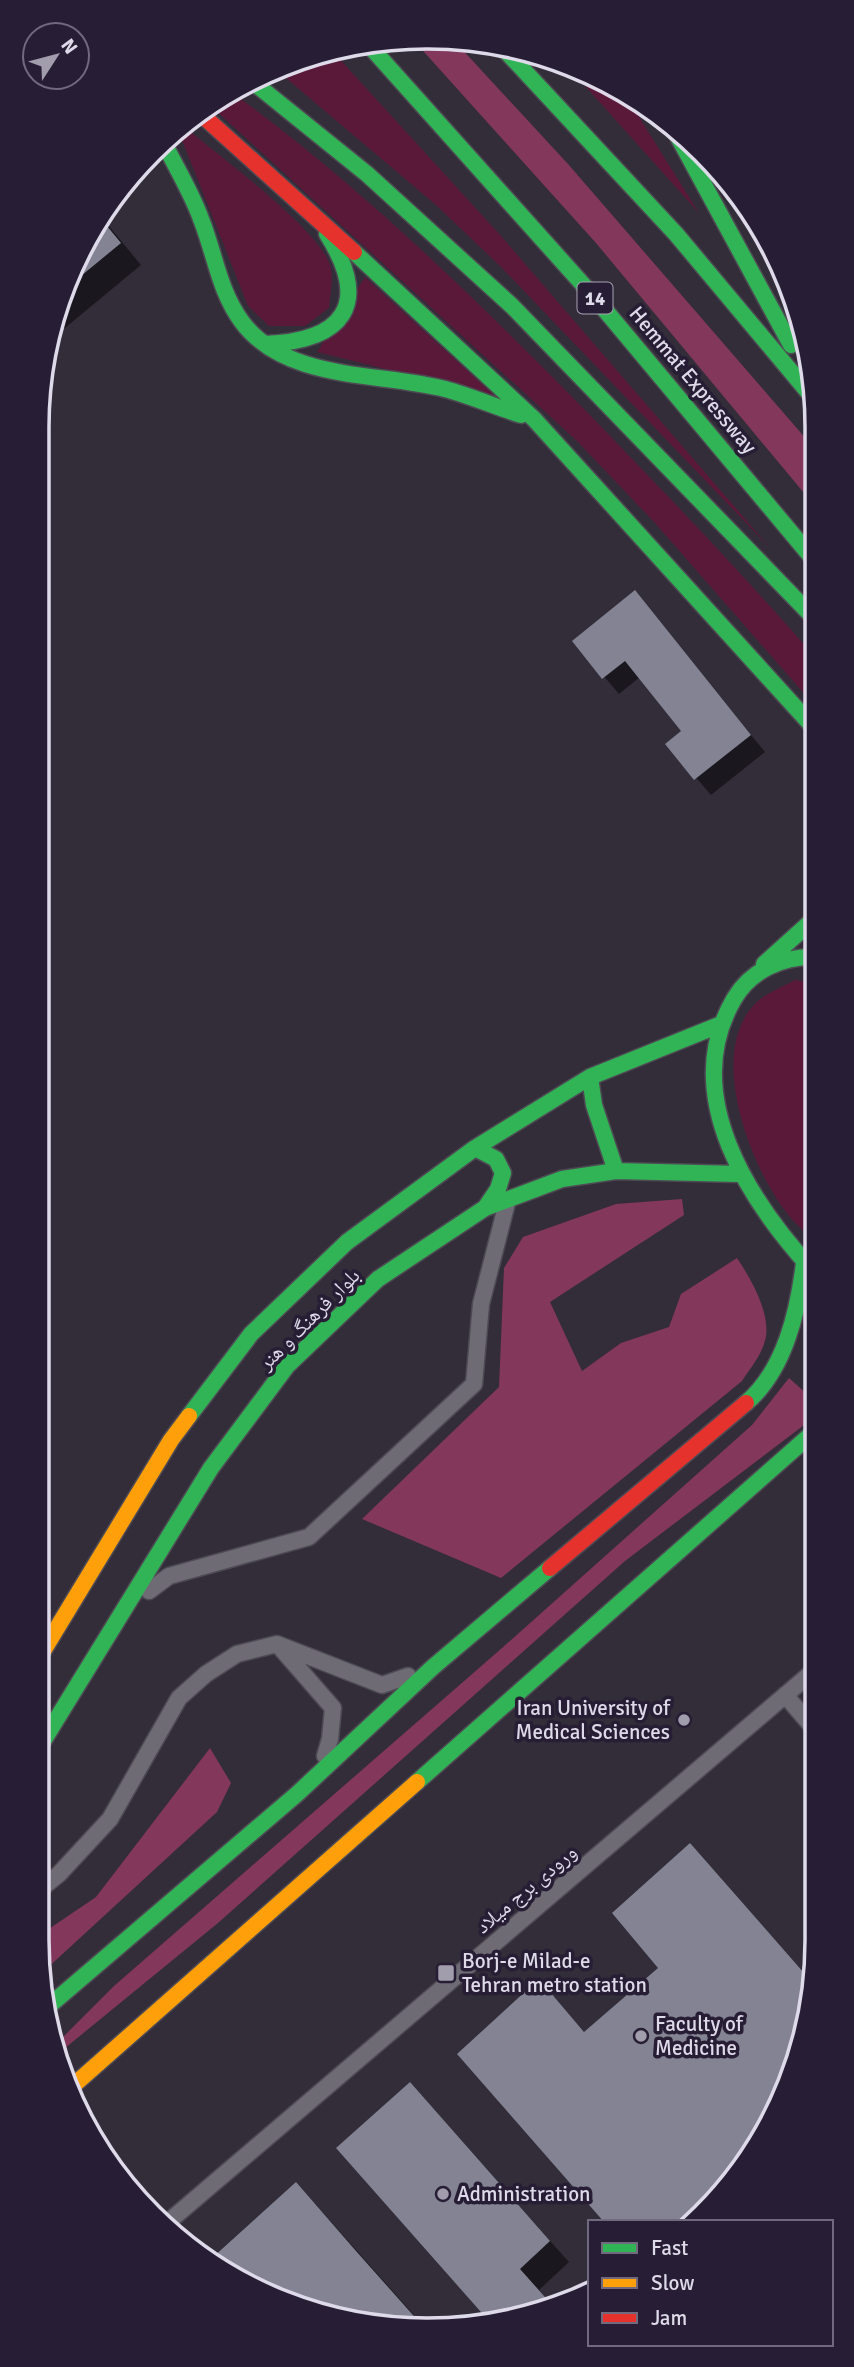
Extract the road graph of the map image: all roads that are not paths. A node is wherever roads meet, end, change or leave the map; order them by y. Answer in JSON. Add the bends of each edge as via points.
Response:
{"nodes":[{"id":1,"x":376,"y":52,"type":"edge"},
{"id":2,"x":513,"y":59,"type":"edge"},
{"id":3,"x":261,"y":88,"type":"edge"},
{"id":4,"x":207,"y":120,"type":"edge"},
{"id":5,"x":168,"y":152,"type":"edge"},
{"id":6,"x":687,"y":154,"type":"edge"},
{"id":7,"x":309,"y":210,"type":"junction"},
{"id":8,"x":265,"y":344,"type":"junction"},
{"id":9,"x":799,"y":359,"type":"edge"},
{"id":10,"x":803,"y":385,"type":"edge"},
{"id":11,"x":534,"y":419,"type":"junction"},
{"id":12,"x":805,"y":549,"type":"edge"},
{"id":13,"x":805,"y":609,"type":"edge"},
{"id":14,"x":805,"y":718,"type":"edge"},
{"id":15,"x":805,"y":927,"type":"edge"},
{"id":16,"x":805,"y":956,"type":"edge"},
{"id":17,"x":752,"y":975,"type":"junction"},
{"id":18,"x":719,"y":1025,"type":"junction"},
{"id":19,"x":590,"y":1077,"type":"junction"},
{"id":20,"x":475,"y":1148,"type":"junction"},
{"id":21,"x":617,"y":1171,"type":"junction"},
{"id":22,"x":739,"y":1174,"type":"junction"},
{"id":23,"x":508,"y":1200,"type":"junction"},
{"id":24,"x":485,"y":1208,"type":"junction"},
{"id":25,"x":805,"y":1262,"type":"edge"},
{"id":26,"x":805,"y":1283,"type":"edge"},
{"id":27,"x":805,"y":1440,"type":"edge"},
{"id":28,"x":127,"y":1606,"type":"junction"},
{"id":29,"x":49,"y":1641,"type":"edge"},
{"id":30,"x":277,"y":1644,"type":"junction"},
{"id":31,"x":433,"y":1667,"type":"junction"},
{"id":32,"x":805,"y":1678,"type":"edge"},
{"id":33,"x":785,"y":1695,"type":"junction"},
{"id":34,"x":805,"y":1718,"type":"edge"},
{"id":35,"x":49,"y":1732,"type":"edge"},
{"id":36,"x":297,"y":1794,"type":"junction"},
{"id":37,"x":49,"y":1882,"type":"edge"},
{"id":38,"x":54,"y":2002,"type":"edge"},
{"id":39,"x":77,"y":2082,"type":"edge"},
{"id":40,"x":172,"y":2219,"type":"edge"}],
"edges":[{"from":1,"to":12,"type":"main road","name":"Hemmat Expressway","number":"14","via":[[532,224]]},
{"from":2,"to":10,"type":"main road","via":[[676,234]]},
{"from":3,"to":13,"type":"main road","via":[[312,126],[434,233],[547,341]]},
{"from":4,"to":7,"type":"main road"},
{"from":5,"to":8,"type":"main road","via":[[201,218],[221,286],[243,323]]},
{"from":6,"to":9,"type":"main road"},
{"from":7,"to":8,"type":"main road","via":[[345,268],[350,295],[341,317],[321,335],[301,342]]},
{"from":7,"to":11,"type":"main road"},
{"from":8,"to":11,"type":"main road","via":[[293,359],[444,389]]},
{"from":11,"to":14,"type":"main road"},
{"from":15,"to":17,"type":"main road"},
{"from":16,"to":17,"type":"main road"},
{"from":17,"to":18,"type":"main road","via":[[726,1006]]},
{"from":18,"to":19,"type":"main road","name":"بلوار فرهنگ و هنر"},
{"from":18,"to":22,"type":"main road","via":[[712,1043],[714,1089]]},
{"from":19,"to":20,"type":"main road","name":"بلوار فرهنگ و هنر"},
{"from":19,"to":21,"type":"main road","via":[[594,1105]]},
{"from":20,"to":24,"type":"main road","via":[[493,1154],[503,1167],[503,1184]]},
{"from":20,"to":29,"type":"main road","name":"بلوار فرهنگ و هنر","via":[[347,1242],[251,1334],[171,1440]]},
{"from":21,"to":22,"type":"main road","name":"بلوار فرهنگ و هنر"},
{"from":21,"to":23,"type":"main road","name":"بلوار فرهنگ و هنر","via":[[562,1179]]},
{"from":22,"to":25,"type":"main road"},
{"from":23,"to":24,"type":"main road","name":"بلوار فرهنگ و هنر"},
{"from":23,"to":28,"type":"lane","via":[[481,1304],[474,1384],[309,1537],[169,1576]]},
{"from":24,"to":28,"type":"main road","name":"بلوار فرهنگ و هنر","via":[[378,1279],[287,1366],[211,1468]]},
{"from":26,"to":31,"type":"main road","via":[[776,1366],[756,1394]]},
{"from":27,"to":39,"type":"main road"},
{"from":28,"to":35,"type":"main road","name":"بلوار فرهنگ و هنر"},
{"from":30,"to":31,"type":"lane","via":[[382,1685]]},
{"from":30,"to":36,"type":"lane","via":[[333,1708],[324,1757]]},
{"from":30,"to":37,"type":"lane","via":[[237,1654],[179,1698],[110,1819]]},
{"from":31,"to":36,"type":"main road"},
{"from":32,"to":33,"type":"lane","name":"ورودی برج میلاد"},
{"from":33,"to":34,"type":"lane"},
{"from":33,"to":40,"type":"lane","name":"ورودی برج میلاد"},
{"from":36,"to":38,"type":"main road"}]}
